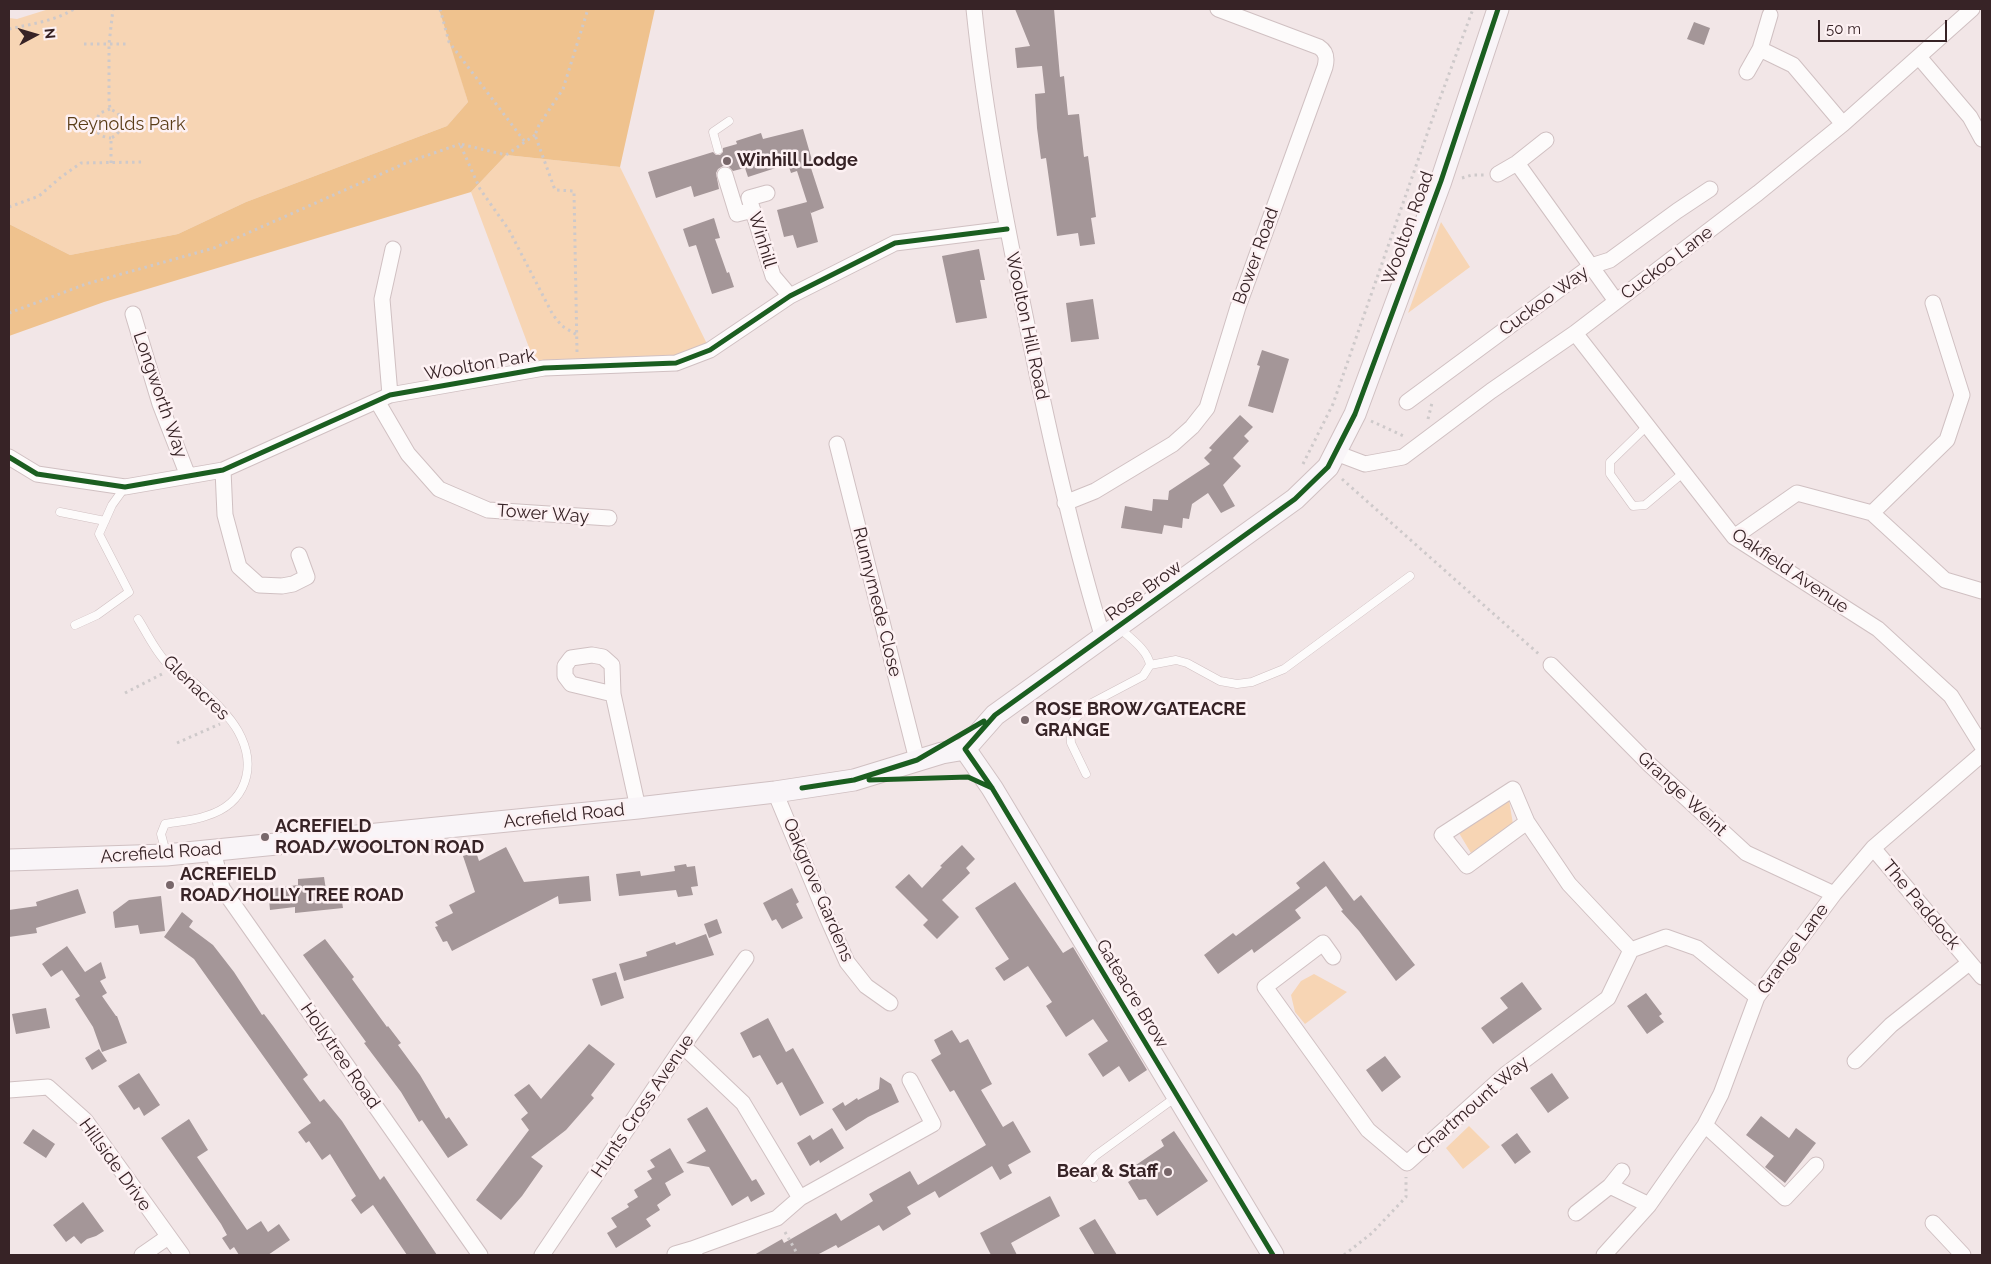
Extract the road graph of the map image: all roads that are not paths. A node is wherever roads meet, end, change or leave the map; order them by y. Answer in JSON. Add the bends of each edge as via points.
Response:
{"nodes":[{"id":1,"x":974,"y":9,"type":"edge"},
{"id":2,"x":1218,"y":9,"type":"edge"},
{"id":3,"x":1498,"y":9,"type":"edge"},
{"id":4,"x":1972,"y":9,"type":"edge"},
{"id":5,"x":1770,"y":15,"type":"dead end"},
{"id":6,"x":1760,"y":49,"type":"junction"},
{"id":7,"x":1919,"y":56,"type":"junction"},
{"id":8,"x":1748,"y":72,"type":"dead end"},
{"id":9,"x":729,"y":121,"type":"dead end"},
{"id":10,"x":1843,"y":124,"type":"junction"},
{"id":11,"x":1982,"y":139,"type":"edge"},
{"id":12,"x":1546,"y":140,"type":"dead end"},
{"id":13,"x":718,"y":150,"type":"dead end"},
{"id":14,"x":1517,"y":163,"type":"junction"},
{"id":15,"x":1498,"y":174,"type":"road end"},
{"id":16,"x":725,"y":175,"type":"dead end"},
{"id":17,"x":1710,"y":189,"type":"dead end"},
{"id":18,"x":767,"y":193,"type":"dead end"},
{"id":19,"x":753,"y":210,"type":"junction"},
{"id":20,"x":1007,"y":229,"type":"junction"},
{"id":21,"x":393,"y":248,"type":"dead end"},
{"id":22,"x":1591,"y":266,"type":"junction"},
{"id":23,"x":790,"y":296,"type":"junction"},
{"id":24,"x":1616,"y":301,"type":"junction"},
{"id":25,"x":1933,"y":303,"type":"dead end"},
{"id":26,"x":133,"y":314,"type":"dead end"},
{"id":27,"x":1575,"y":333,"type":"junction"},
{"id":28,"x":383,"y":398,"type":"junction"},
{"id":29,"x":1407,"y":402,"type":"dead end"},
{"id":30,"x":1647,"y":426,"type":"junction"},
{"id":31,"x":837,"y":444,"type":"dead end"},
{"id":32,"x":9,"y":457,"type":"edge"},
{"id":33,"x":1332,"y":460,"type":"junction"},
{"id":34,"x":223,"y":470,"type":"junction"},
{"id":35,"x":1684,"y":472,"type":"junction"},
{"id":36,"x":188,"y":476,"type":"junction"},
{"id":37,"x":125,"y":486,"type":"junction"},
{"id":38,"x":1065,"y":503,"type":"junction"},
{"id":39,"x":60,"y":512,"type":"dead end"},
{"id":40,"x":1872,"y":513,"type":"junction"},
{"id":41,"x":609,"y":518,"type":"dead end"},
{"id":42,"x":105,"y":521,"type":"junction"},
{"id":43,"x":1734,"y":537,"type":"junction"},
{"id":44,"x":299,"y":555,"type":"dead end"},
{"id":45,"x":1410,"y":576,"type":"dead end"},
{"id":46,"x":1982,"y":591,"type":"edge"},
{"id":47,"x":138,"y":619,"type":"dead end"},
{"id":48,"x":75,"y":624,"type":"dead end"},
{"id":49,"x":1111,"y":633,"type":"junction"},
{"id":50,"x":1150,"y":665,"type":"junction"},
{"id":51,"x":1551,"y":665,"type":"road end"},
{"id":52,"x":613,"y":694,"type":"dead end"},
{"id":53,"x":1982,"y":746,"type":"edge"},
{"id":54,"x":965,"y":749,"type":"junction"},
{"id":55,"x":1982,"y":754,"type":"edge"},
{"id":56,"x":917,"y":760,"type":"junction"},
{"id":57,"x":1086,"y":774,"type":"dead end"},
{"id":58,"x":776,"y":792,"type":"junction"},
{"id":59,"x":638,"y":808,"type":"junction"},
{"id":60,"x":1527,"y":822,"type":"junction"},
{"id":61,"x":1873,"y":848,"type":"junction"},
{"id":62,"x":213,"y":850,"type":"junction"},
{"id":63,"x":166,"y":855,"type":"junction"},
{"id":64,"x":9,"y":860,"type":"edge"},
{"id":65,"x":1834,"y":894,"type":"junction"},
{"id":66,"x":1631,"y":950,"type":"junction"},
{"id":67,"x":1333,"y":957,"type":"dead end"},
{"id":68,"x":746,"y":958,"type":"dead end"},
{"id":69,"x":1968,"y":963,"type":"junction"},
{"id":70,"x":1982,"y":978,"type":"edge"},
{"id":71,"x":1757,"y":998,"type":"junction"},
{"id":72,"x":890,"y":1002,"type":"dead end"},
{"id":73,"x":684,"y":1046,"type":"junction"},
{"id":74,"x":1856,"y":1061,"type":"dead end"},
{"id":75,"x":910,"y":1080,"type":"dead end"},
{"id":76,"x":9,"y":1090,"type":"edge"},
{"id":77,"x":1178,"y":1096,"type":"junction"},
{"id":78,"x":1705,"y":1125,"type":"junction"},
{"id":79,"x":1816,"y":1165,"type":"dead end"},
{"id":80,"x":1622,"y":1171,"type":"dead end"},
{"id":81,"x":1094,"y":1178,"type":"dead end"},
{"id":82,"x":1610,"y":1186,"type":"junction"},
{"id":83,"x":800,"y":1198,"type":"junction"},
{"id":84,"x":1649,"y":1205,"type":"junction"},
{"id":85,"x":1576,"y":1213,"type":"dead end"},
{"id":86,"x":1934,"y":1223,"type":"dead end"},
{"id":87,"x":168,"y":1237,"type":"junction"},
{"id":88,"x":693,"y":1252,"type":"edge"},
{"id":89,"x":675,"y":1254,"type":"edge"},
{"id":90,"x":142,"y":1255,"type":"edge"},
{"id":91,"x":182,"y":1255,"type":"edge"},
{"id":92,"x":480,"y":1255,"type":"edge"},
{"id":93,"x":542,"y":1255,"type":"edge"},
{"id":94,"x":1273,"y":1255,"type":"edge"},
{"id":95,"x":1604,"y":1255,"type":"edge"},
{"id":96,"x":1963,"y":1255,"type":"edge"}],
"edges":[{"from":1,"to":20,"type":"street","name":"Woolton Hill Road","via":[[982,81]]},
{"from":2,"to":38,"type":"street","name":"Bower Road","via":[[1319,47],[1325,53],[1325,67],[1238,306],[1207,408],[1173,444],[1095,491]]},
{"from":3,"to":33,"type":"main road","name":"Woolton Road","via":[[1441,180],[1355,414]]},
{"from":4,"to":7,"type":"street","name":"Cuckoo Lane"},
{"from":5,"to":6,"type":"street"},
{"from":6,"to":8,"type":"street"},
{"from":6,"to":10,"type":"street","via":[[1793,65]]},
{"from":7,"to":10,"type":"street","name":"Cuckoo Lane"},
{"from":7,"to":11,"type":"street","via":[[1970,117]]},
{"from":9,"to":13,"type":"lane","via":[[713,132]]},
{"from":10,"to":24,"type":"street","name":"Cuckoo Lane"},
{"from":12,"to":14,"type":"street"},
{"from":14,"to":15,"type":"street"},
{"from":14,"to":22,"type":"street"},
{"from":16,"to":19,"type":"street","via":[[737,214]]},
{"from":17,"to":22,"type":"street","name":"Cuckoo Way","via":[[1610,260]]},
{"from":18,"to":19,"type":"street","name":"Winhill","via":[[749,198]]},
{"from":19,"to":23,"type":"street","name":"Winhill","via":[[773,276]]},
{"from":20,"to":23,"type":"street","name":"Woolton Park","via":[[895,243]]},
{"from":20,"to":38,"type":"street","name":"Woolton Hill Road"},
{"from":21,"to":28,"type":"street","via":[[382,299]]},
{"from":22,"to":24,"type":"street"},
{"from":22,"to":29,"type":"street","name":"Cuckoo Way"},
{"from":23,"to":28,"type":"street","name":"Woolton Park","via":[[710,350],[676,363],[537,369]]},
{"from":24,"to":27,"type":"street","name":"Cuckoo Lane"},
{"from":25,"to":40,"type":"street","via":[[1962,395],[1947,440]]},
{"from":26,"to":36,"type":"street","name":"Longworth Way","via":[[160,404]]},
{"from":27,"to":30,"type":"street","name":"Oakfield Avenue"},
{"from":27,"to":33,"type":"street","name":"Cuckoo Lane","via":[[1403,457],[1365,464]]},
{"from":28,"to":34,"type":"street","name":"Woolton Park"},
{"from":28,"to":41,"type":"street","name":"Tower Way","via":[[408,454],[439,489],[488,510]]},
{"from":30,"to":35,"type":"street","name":"Oakfield Avenue"},
{"from":30,"to":35,"type":"lane","via":[[1610,462],[1610,474],[1633,506],[1645,505]]},
{"from":31,"to":56,"type":"street","name":"Runnymede Close"},
{"from":32,"to":37,"type":"street","name":"Woolton Park","via":[[37,474]]},
{"from":33,"to":49,"type":"main road","name":"Rose Brow","via":[[1295,499]]},
{"from":34,"to":36,"type":"street","name":"Woolton Park"},
{"from":34,"to":44,"type":"street","via":[[225,515],[239,567],[259,585],[293,584],[307,577]]},
{"from":35,"to":43,"type":"street","name":"Oakfield Avenue"},
{"from":36,"to":37,"type":"street","name":"Woolton Park"},
{"from":37,"to":42,"type":"lane"},
{"from":38,"to":49,"type":"street","name":"Woolton Hill Road","via":[[1084,575]]},
{"from":39,"to":42,"type":"lane"},
{"from":40,"to":43,"type":"street","via":[[1797,493]]},
{"from":40,"to":46,"type":"street","via":[[1945,580]]},
{"from":42,"to":48,"type":"lane","via":[[99,534],[129,592],[97,615]]},
{"from":43,"to":53,"type":"street","name":"Oakfield Avenue","via":[[1878,629],[1951,696]]},
{"from":45,"to":50,"type":"lane","via":[[1284,669],[1252,682],[1220,681],[1176,660]]},
{"from":47,"to":63,"type":"lane","name":"Glenacres","via":[[167,663],[197,685],[230,720],[243,742],[246,756],[248,775],[243,789],[232,802],[206,816],[165,824],[161,834]]},
{"from":49,"to":50,"type":"lane","via":[[1135,642]]},
{"from":49,"to":54,"type":"main road","name":"Rose Brow","via":[[995,714]]},
{"from":50,"to":57,"type":"lane","via":[[1143,676],[1088,705],[1073,721],[1071,743]]},
{"from":51,"to":65,"type":"street","name":"Grange Weint","via":[[1650,765],[1746,853]]},
{"from":52,"to":59,"type":"street"},
{"from":54,"to":56,"type":"main road","name":"Acrefield Road"},
{"from":54,"to":77,"type":"main road","name":"Gateacre Brow","via":[[992,788]]},
{"from":55,"to":61,"type":"street","name":"Grange Lane"},
{"from":56,"to":58,"type":"main road","name":"Acrefield Road","via":[[854,780]]},
{"from":58,"to":59,"type":"main road","name":"Acrefield Road"},
{"from":58,"to":72,"type":"street","name":"Oakgrove Gardens","via":[[847,962],[866,986]]},
{"from":59,"to":62,"type":"main road","name":"Acrefield Road"},
{"from":60,"to":60,"type":"street","via":[[1468,866],[1442,835],[1513,789]]},
{"from":60,"to":66,"type":"street","via":[[1569,884]]},
{"from":61,"to":65,"type":"street","name":"Grange Lane"},
{"from":61,"to":69,"type":"street","name":"The Paddock"},
{"from":62,"to":63,"type":"main road","name":"Acrefield Road"},
{"from":62,"to":92,"type":"street","name":"Hollytree Road","via":[[222,888]]},
{"from":63,"to":64,"type":"main road","name":"Acrefield Road"},
{"from":65,"to":71,"type":"street","name":"Grange Lane"},
{"from":66,"to":67,"type":"street","name":"Chartmount Way","via":[[1608,998],[1506,1074],[1407,1163],[1368,1130],[1265,987],[1323,943]]},
{"from":66,"to":71,"type":"street","via":[[1666,937],[1697,948]]},
{"from":68,"to":73,"type":"street","name":"Hunts Cross Avenue"},
{"from":69,"to":70,"type":"street","name":"The Paddock"},
{"from":69,"to":74,"type":"street","name":"The Paddock","via":[[1891,1024]]},
{"from":71,"to":78,"type":"street","name":"Grange Lane","via":[[1721,1094]]},
{"from":73,"to":83,"type":"street","via":[[744,1103]]},
{"from":73,"to":93,"type":"street","name":"Hunts Cross Avenue"},
{"from":75,"to":83,"type":"street","via":[[932,1124]]},
{"from":76,"to":87,"type":"street","name":"Hillside Drive","via":[[48,1087],[85,1120]]},
{"from":77,"to":81,"type":"lane","via":[[1095,1156],[1086,1166]]},
{"from":77,"to":94,"type":"main road","name":"Gateacre Brow"},
{"from":78,"to":79,"type":"street","via":[[1785,1198]]},
{"from":78,"to":84,"type":"street","name":"Grange Lane"},
{"from":80,"to":82,"type":"street"},
{"from":82,"to":84,"type":"street"},
{"from":82,"to":85,"type":"street"},
{"from":83,"to":88,"type":"street","via":[[777,1218]]},
{"from":84,"to":95,"type":"street","name":"Grange Lane"},
{"from":86,"to":96,"type":"street"},
{"from":87,"to":90,"type":"street"},
{"from":87,"to":91,"type":"street","name":"Hillside Drive"},
{"from":88,"to":89,"type":"street"}]}
